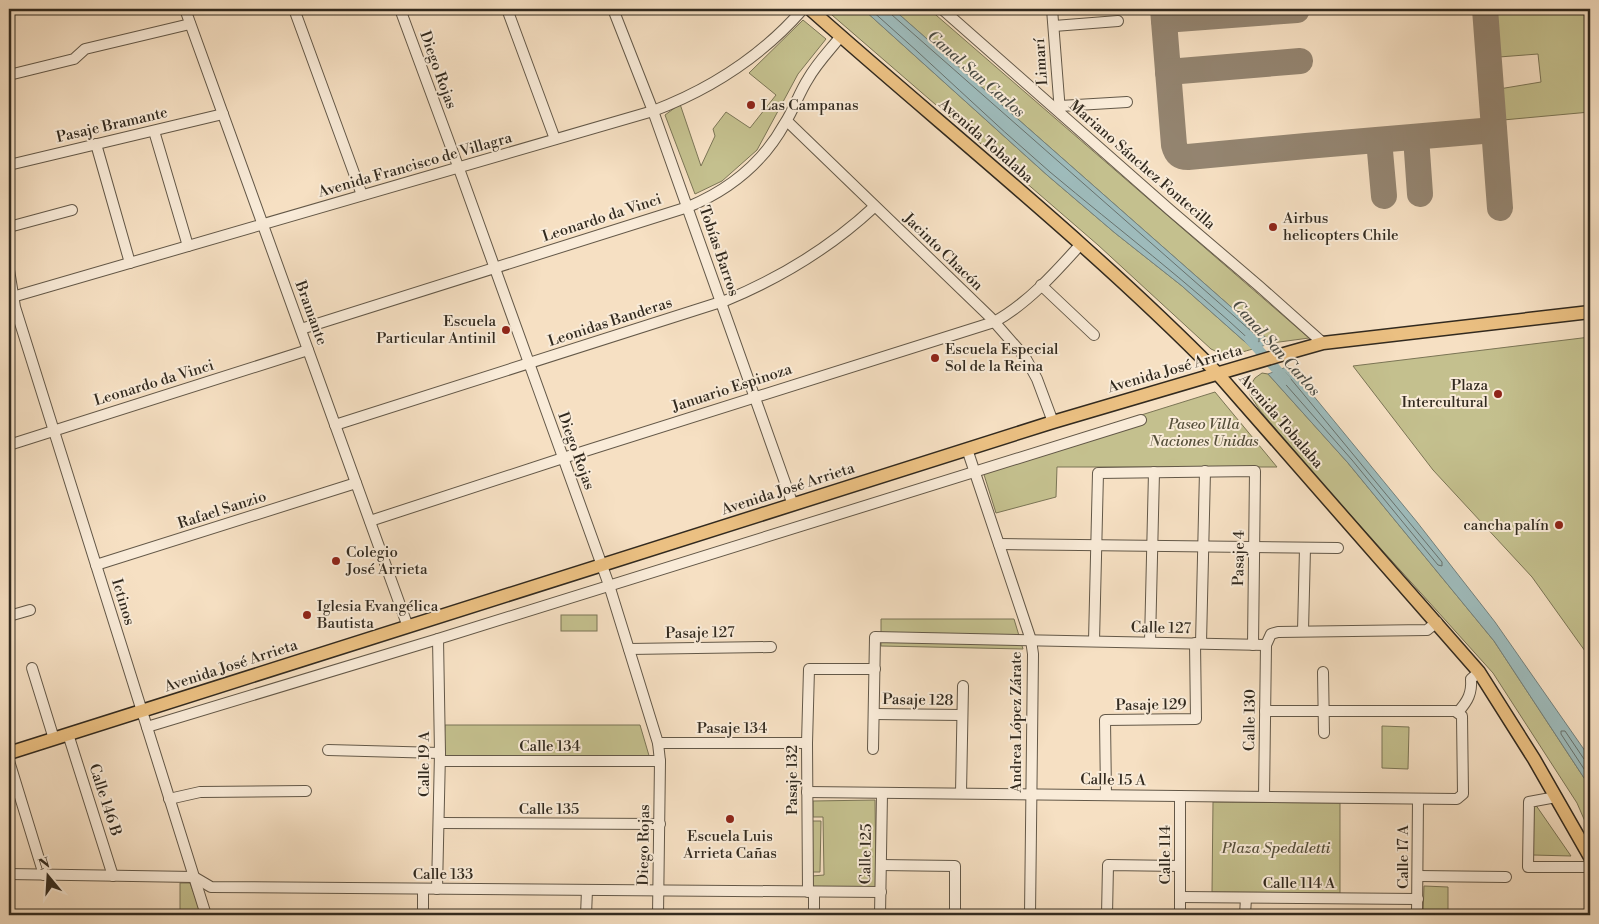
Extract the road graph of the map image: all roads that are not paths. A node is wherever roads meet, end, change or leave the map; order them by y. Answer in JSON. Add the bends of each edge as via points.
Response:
{"nodes":[{"id":1,"x":185,"y":9,"type":"edge"},
{"id":2,"x":294,"y":9,"type":"edge"},
{"id":3,"x":400,"y":9,"type":"edge"},
{"id":4,"x":506,"y":9,"type":"edge"},
{"id":5,"x":614,"y":9,"type":"edge"},
{"id":6,"x":802,"y":9,"type":"edge"},
{"id":7,"x":810,"y":9,"type":"edge"},
{"id":8,"x":942,"y":9,"type":"edge"},
{"id":9,"x":1052,"y":9,"type":"edge"},
{"id":10,"x":1118,"y":21,"type":"dead end"},
{"id":11,"x":190,"y":24,"type":"junction"},
{"id":12,"x":1054,"y":26,"type":"junction"},
{"id":13,"x":841,"y":36,"type":"junction"},
{"id":14,"x":9,"y":75,"type":"edge"},
{"id":15,"x":1127,"y":102,"type":"dead end"},
{"id":16,"x":1060,"y":109,"type":"junction"},
{"id":17,"x":653,"y":111,"type":"junction"},
{"id":18,"x":223,"y":114,"type":"junction"},
{"id":19,"x":787,"y":121,"type":"junction"},
{"id":20,"x":154,"y":131,"type":"junction"},
{"id":21,"x":555,"y":139,"type":"junction"},
{"id":22,"x":96,"y":144,"type":"junction"},
{"id":23,"x":9,"y":165,"type":"edge"},
{"id":24,"x":458,"y":167,"type":"junction"},
{"id":25,"x":362,"y":195,"type":"junction"},
{"id":26,"x":874,"y":206,"type":"junction"},
{"id":27,"x":688,"y":207,"type":"junction"},
{"id":28,"x":72,"y":210,"type":"dead end"},
{"id":29,"x":263,"y":224,"type":"junction"},
{"id":30,"x":9,"y":227,"type":"edge"},
{"id":31,"x":1080,"y":245,"type":"junction"},
{"id":32,"x":188,"y":246,"type":"junction"},
{"id":33,"x":130,"y":263,"type":"junction"},
{"id":34,"x":495,"y":268,"type":"junction"},
{"id":35,"x":9,"y":270,"type":"edge"},
{"id":36,"x":1041,"y":285,"type":"junction"},
{"id":37,"x":11,"y":298,"type":"edge"},
{"id":38,"x":721,"y":302,"type":"junction"},
{"id":39,"x":1590,"y":312,"type":"edge"},
{"id":40,"x":994,"y":322,"type":"junction"},
{"id":41,"x":300,"y":329,"type":"junction"},
{"id":42,"x":1094,"y":335,"type":"dead end"},
{"id":43,"x":1323,"y":344,"type":"junction"},
{"id":44,"x":308,"y":350,"type":"junction"},
{"id":45,"x":529,"y":363,"type":"junction"},
{"id":46,"x":1217,"y":374,"type":"junction"},
{"id":47,"x":755,"y":397,"type":"junction"},
{"id":48,"x":1141,"y":420,"type":"dead end"},
{"id":49,"x":1053,"y":422,"type":"junction"},
{"id":50,"x":335,"y":425,"type":"junction"},
{"id":51,"x":54,"y":430,"type":"junction"},
{"id":52,"x":9,"y":445,"type":"edge"},
{"id":53,"x":967,"y":449,"type":"junction"},
{"id":54,"x":563,"y":458,"type":"junction"},
{"id":55,"x":1154,"y":472,"type":"junction"},
{"id":56,"x":1205,"y":472,"type":"junction"},
{"id":57,"x":975,"y":473,"type":"junction"},
{"id":58,"x":356,"y":483,"type":"junction"},
{"id":59,"x":793,"y":505,"type":"junction"},
{"id":60,"x":370,"y":521,"type":"junction"},
{"id":61,"x":999,"y":544,"type":"junction"},
{"id":62,"x":1096,"y":545,"type":"junction"},
{"id":63,"x":1152,"y":546,"type":"junction"},
{"id":64,"x":1203,"y":546,"type":"junction"},
{"id":65,"x":1254,"y":547,"type":"junction"},
{"id":66,"x":1305,"y":548,"type":"junction"},
{"id":67,"x":1338,"y":548,"type":"dead end"},
{"id":68,"x":96,"y":566,"type":"junction"},
{"id":69,"x":602,"y":566,"type":"junction"},
{"id":70,"x":609,"y":585,"type":"junction"},
{"id":71,"x":30,"y":610,"type":"dead end"},
{"id":72,"x":9,"y":616,"type":"edge"},
{"id":73,"x":1437,"y":622,"type":"junction"},
{"id":74,"x":408,"y":627,"type":"junction"},
{"id":75,"x":1303,"y":631,"type":"junction"},
{"id":76,"x":875,"y":637,"type":"joint"},
{"id":77,"x":1031,"y":640,"type":"junction"},
{"id":78,"x":1094,"y":641,"type":"junction"},
{"id":79,"x":1150,"y":642,"type":"junction"},
{"id":80,"x":1198,"y":643,"type":"junction"},
{"id":81,"x":438,"y":644,"type":"junction"},
{"id":82,"x":1253,"y":645,"type":"junction"},
{"id":83,"x":1266,"y":645,"type":"junction"},
{"id":84,"x":771,"y":647,"type":"dead end"},
{"id":85,"x":629,"y":649,"type":"junction"},
{"id":86,"x":32,"y":668,"type":"dead end"},
{"id":87,"x":875,"y":669,"type":"junction"},
{"id":88,"x":1324,"y":672,"type":"dead end"},
{"id":89,"x":1479,"y":672,"type":"junction"},
{"id":90,"x":963,"y":686,"type":"dead end"},
{"id":91,"x":142,"y":711,"type":"junction"},
{"id":92,"x":1265,"y":711,"type":"junction"},
{"id":93,"x":1324,"y":712,"type":"junction"},
{"id":94,"x":1458,"y":712,"type":"junction"},
{"id":95,"x":874,"y":714,"type":"junction"},
{"id":96,"x":962,"y":715,"type":"junction"},
{"id":97,"x":146,"y":726,"type":"junction"},
{"id":98,"x":1324,"y":733,"type":"dead end"},
{"id":99,"x":68,"y":734,"type":"junction"},
{"id":100,"x":54,"y":739,"type":"junction"},
{"id":101,"x":658,"y":743,"type":"junction"},
{"id":102,"x":807,"y":744,"type":"junction"},
{"id":103,"x":874,"y":749,"type":"dead end"},
{"id":104,"x":328,"y":750,"type":"dead end"},
{"id":105,"x":9,"y":753,"type":"edge"},
{"id":106,"x":440,"y":757,"type":"junction"},
{"id":107,"x":9,"y":761,"type":"edge"},
{"id":108,"x":660,"y":761,"type":"junction"},
{"id":109,"x":306,"y":791,"type":"dead end"},
{"id":110,"x":807,"y":792,"type":"junction"},
{"id":111,"x":882,"y":793,"type":"junction"},
{"id":112,"x":961,"y":794,"type":"junction"},
{"id":113,"x":1031,"y":794,"type":"junction"},
{"id":114,"x":1106,"y":795,"type":"junction"},
{"id":115,"x":1180,"y":796,"type":"junction"},
{"id":116,"x":1264,"y":796,"type":"junction"},
{"id":117,"x":1556,"y":797,"type":"junction"},
{"id":118,"x":169,"y":799,"type":"junction"},
{"id":119,"x":1418,"y":799,"type":"junction"},
{"id":120,"x":439,"y":823,"type":"junction"},
{"id":121,"x":660,"y":824,"type":"junction"},
{"id":122,"x":1590,"y":857,"type":"edge"},
{"id":123,"x":881,"y":866,"type":"junction"},
{"id":124,"x":1180,"y":866,"type":"junction"},
{"id":125,"x":1590,"y":866,"type":"edge"},
{"id":126,"x":9,"y":874,"type":"edge"},
{"id":127,"x":44,"y":874,"type":"junction"},
{"id":128,"x":113,"y":876,"type":"junction"},
{"id":129,"x":1418,"y":876,"type":"junction"},
{"id":130,"x":194,"y":877,"type":"junction"},
{"id":131,"x":1506,"y":877,"type":"dead end"},
{"id":132,"x":423,"y":889,"type":"junction"},
{"id":133,"x":437,"y":889,"type":"junction"},
{"id":134,"x":587,"y":890,"type":"junction"},
{"id":135,"x":658,"y":891,"type":"junction"},
{"id":136,"x":811,"y":892,"type":"junction"},
{"id":137,"x":881,"y":892,"type":"junction"},
{"id":138,"x":1180,"y":898,"type":"junction"},
{"id":139,"x":1246,"y":898,"type":"junction"},
{"id":140,"x":1418,"y":899,"type":"junction"},
{"id":141,"x":206,"y":915,"type":"edge"},
{"id":142,"x":423,"y":915,"type":"edge"},
{"id":143,"x":586,"y":915,"type":"edge"},
{"id":144,"x":658,"y":915,"type":"edge"},
{"id":145,"x":814,"y":915,"type":"edge"},
{"id":146,"x":880,"y":915,"type":"edge"},
{"id":147,"x":954,"y":915,"type":"edge"},
{"id":148,"x":1030,"y":915,"type":"edge"},
{"id":149,"x":1107,"y":915,"type":"edge"},
{"id":150,"x":1180,"y":915,"type":"edge"},
{"id":151,"x":1246,"y":915,"type":"edge"},
{"id":152,"x":1417,"y":915,"type":"edge"}],
"edges":[{"from":1,"to":11,"type":"street","name":"Bramante"},
{"from":2,"to":25,"type":"street"},
{"from":3,"to":24,"type":"street","name":"Diego Rojas"},
{"from":4,"to":21,"type":"street"},
{"from":5,"to":17,"type":"street","name":"Tobías Barros"},
{"from":6,"to":17,"type":"street","name":"Avenida Francisco de Villagra","via":[[774,39],[726,76],[688,97]]},
{"from":7,"to":13,"type":"main road","name":"Avenida Tobalaba"},
{"from":8,"to":16,"type":"street","name":"Mariano Sánchez Fontecilla"},
{"from":9,"to":12,"type":"street","name":"Limarí"},
{"from":10,"to":12,"type":"street"},
{"from":11,"to":14,"type":"street","via":[[89,48],[74,59]]},
{"from":11,"to":18,"type":"street","name":"Bramante"},
{"from":12,"to":16,"type":"street","name":"Limarí"},
{"from":13,"to":19,"type":"street","name":"Leonardo da Vinci","via":[[809,76]]},
{"from":13,"to":31,"type":"main road","name":"Avenida Tobalaba"},
{"from":15,"to":16,"type":"street"},
{"from":16,"to":43,"type":"street","name":"Mariano Sánchez Fontecilla"},
{"from":17,"to":21,"type":"street","name":"Avenida Francisco de Villagra"},
{"from":17,"to":27,"type":"street","name":"Tobías Barros"},
{"from":18,"to":20,"type":"street","name":"Pasaje Bramante"},
{"from":18,"to":29,"type":"street","name":"Bramante"},
{"from":19,"to":26,"type":"street","name":"Jacinto Chacón"},
{"from":19,"to":27,"type":"street","name":"Leonardo da Vinci","via":[[767,151],[747,172],[720,191]]},
{"from":20,"to":22,"type":"street","name":"Pasaje Bramante"},
{"from":20,"to":32,"type":"street"},
{"from":21,"to":24,"type":"street","name":"Avenida Francisco de Villagra"},
{"from":22,"to":23,"type":"street","name":"Pasaje Bramante"},
{"from":22,"to":33,"type":"street"},
{"from":24,"to":25,"type":"street","name":"Avenida Francisco de Villagra"},
{"from":24,"to":34,"type":"street","name":"Diego Rojas"},
{"from":25,"to":29,"type":"street","name":"Avenida Francisco de Villagra"},
{"from":26,"to":38,"type":"street","name":"Leonidas Banderas","via":[[799,264],[762,285]]},
{"from":26,"to":40,"type":"street","name":"Jacinto Chacón"},
{"from":27,"to":34,"type":"street","name":"Leonardo da Vinci"},
{"from":27,"to":38,"type":"street","name":"Tobías Barros"},
{"from":28,"to":30,"type":"street"},
{"from":29,"to":32,"type":"street","name":"Avenida Francisco de Villagra"},
{"from":29,"to":41,"type":"street","name":"Bramante"},
{"from":31,"to":36,"type":"street","name":"Januario Espinoza"},
{"from":31,"to":46,"type":"main road","name":"Avenida Tobalaba"},
{"from":32,"to":33,"type":"street","name":"Avenida Francisco de Villagra"},
{"from":33,"to":37,"type":"street","name":"Avenida Francisco de Villagra"},
{"from":34,"to":41,"type":"street","name":"Leonardo da Vinci"},
{"from":34,"to":45,"type":"street","name":"Diego Rojas"},
{"from":35,"to":37,"type":"street","name":"Ictinos"},
{"from":36,"to":40,"type":"street","name":"Januario Espinoza"},
{"from":36,"to":42,"type":"street"},
{"from":37,"to":51,"type":"street","name":"Ictinos"},
{"from":38,"to":45,"type":"street","name":"Leonidas Banderas"},
{"from":38,"to":47,"type":"street","name":"Tobías Barros"},
{"from":39,"to":43,"type":"main road","name":"Avenida José Arrieta"},
{"from":40,"to":47,"type":"street","name":"Januario Espinoza"},
{"from":40,"to":49,"type":"street","name":"Jacinto Chacón","via":[[1028,363]]},
{"from":41,"to":44,"type":"street","name":"Bramante"},
{"from":43,"to":46,"type":"main road","name":"Avenida José Arrieta"},
{"from":44,"to":50,"type":"street","name":"Bramante"},
{"from":44,"to":51,"type":"street","name":"Leonardo da Vinci"},
{"from":45,"to":50,"type":"street","name":"Leonidas Banderas"},
{"from":45,"to":54,"type":"street","name":"Diego Rojas"},
{"from":46,"to":49,"type":"main road","name":"Avenida José Arrieta"},
{"from":46,"to":73,"type":"main road","name":"Avenida Tobalaba"},
{"from":47,"to":54,"type":"street","name":"Januario Espinoza"},
{"from":47,"to":59,"type":"street","name":"Tobías Barros"},
{"from":48,"to":57,"type":"street"},
{"from":49,"to":53,"type":"main road","name":"Avenida José Arrieta"},
{"from":50,"to":58,"type":"street","name":"Bramante"},
{"from":51,"to":52,"type":"street","name":"Leonardo da Vinci"},
{"from":51,"to":68,"type":"street","name":"Ictinos"},
{"from":53,"to":57,"type":"street","name":"Andrea López Zárate"},
{"from":53,"to":59,"type":"main road","name":"Avenida José Arrieta"},
{"from":54,"to":60,"type":"street","name":"Januario Espinoza"},
{"from":54,"to":69,"type":"street","name":"Diego Rojas"},
{"from":55,"to":56,"type":"street"},
{"from":55,"to":62,"type":"street","via":[[1098,472]]},
{"from":55,"to":63,"type":"street"},
{"from":56,"to":64,"type":"street","name":"Pasaje 129"},
{"from":56,"to":65,"type":"street","name":"Pasaje 4","via":[[1255,471]]},
{"from":57,"to":61,"type":"street","name":"Andrea López Zárate"},
{"from":57,"to":70,"type":"street"},
{"from":58,"to":60,"type":"street","name":"Bramante"},
{"from":58,"to":68,"type":"street","name":"Rafael Sanzio"},
{"from":59,"to":69,"type":"main road","name":"Avenida José Arrieta"},
{"from":60,"to":74,"type":"street","name":"Bramante"},
{"from":61,"to":62,"type":"street"},
{"from":61,"to":77,"type":"street","name":"Andrea López Zárate"},
{"from":62,"to":63,"type":"street"},
{"from":62,"to":78,"type":"street"},
{"from":63,"to":64,"type":"street"},
{"from":63,"to":79,"type":"street"},
{"from":64,"to":65,"type":"street"},
{"from":64,"to":80,"type":"street","name":"Pasaje 129"},
{"from":65,"to":66,"type":"street"},
{"from":65,"to":82,"type":"street","name":"Pasaje 4"},
{"from":66,"to":67,"type":"street"},
{"from":66,"to":75,"type":"street"},
{"from":68,"to":91,"type":"street","name":"Ictinos"},
{"from":69,"to":70,"type":"street","name":"Diego Rojas"},
{"from":69,"to":74,"type":"main road","name":"Avenida José Arrieta"},
{"from":70,"to":81,"type":"street"},
{"from":70,"to":85,"type":"street","name":"Diego Rojas"},
{"from":71,"to":72,"type":"street"},
{"from":73,"to":75,"type":"street","via":[[1427,630]]},
{"from":73,"to":89,"type":"main road","name":"Avenida Tobalaba"},
{"from":74,"to":91,"type":"main road","name":"Avenida José Arrieta"},
{"from":75,"to":83,"type":"street","via":[[1271,634]]},
{"from":76,"to":77,"type":"street","name":"Calle 127"},
{"from":76,"to":87,"type":"street","name":"Pasaje 128"},
{"from":77,"to":78,"type":"street","name":"Calle 127"},
{"from":77,"to":113,"type":"street","name":"Andrea López Zárate"},
{"from":78,"to":79,"type":"street","name":"Calle 127"},
{"from":79,"to":80,"type":"street","name":"Calle 127"},
{"from":80,"to":82,"type":"street","name":"Calle 127"},
{"from":80,"to":114,"type":"street","name":"Pasaje 129","via":[[1196,719],[1105,720]]},
{"from":81,"to":97,"type":"street"},
{"from":81,"to":106,"type":"street","name":"Calle 19 A"},
{"from":82,"to":83,"type":"street","name":"Calle 127"},
{"from":83,"to":92,"type":"street","name":"Calle 130"},
{"from":84,"to":85,"type":"street","name":"Pasaje 127"},
{"from":85,"to":101,"type":"street","name":"Diego Rojas"},
{"from":86,"to":100,"type":"street"},
{"from":87,"to":95,"type":"street","name":"Pasaje 128"},
{"from":87,"to":102,"type":"street","name":"Pasaje 132","via":[[809,669]]},
{"from":88,"to":93,"type":"street"},
{"from":89,"to":94,"type":"street","via":[[1471,679],[1472,691]]},
{"from":89,"to":117,"type":"main road","name":"Avenida Tobalaba"},
{"from":90,"to":96,"type":"street","name":"Pasaje 128"},
{"from":91,"to":97,"type":"street","name":"Ictinos"},
{"from":91,"to":99,"type":"main road","name":"Avenida José Arrieta"},
{"from":92,"to":93,"type":"street"},
{"from":92,"to":116,"type":"street","name":"Calle 130"},
{"from":93,"to":94,"type":"street"},
{"from":93,"to":98,"type":"street"},
{"from":94,"to":119,"type":"street","name":"Calle 15 A","via":[[1462,716],[1463,794],[1457,799]]},
{"from":95,"to":96,"type":"street","name":"Pasaje 128"},
{"from":95,"to":103,"type":"street","name":"Pasaje 128"},
{"from":96,"to":112,"type":"street","name":"Pasaje 128"},
{"from":97,"to":118,"type":"street","name":"Ictinos"},
{"from":99,"to":100,"type":"main road","name":"Avenida José Arrieta"},
{"from":99,"to":128,"type":"street","name":"Calle 146 B"},
{"from":100,"to":105,"type":"main road","name":"Avenida José Arrieta"},
{"from":101,"to":102,"type":"street","name":"Pasaje 134"},
{"from":101,"to":108,"type":"street","name":"Diego Rojas"},
{"from":102,"to":110,"type":"street","name":"Pasaje 132"},
{"from":104,"to":106,"type":"street","name":"Calle 134"},
{"from":106,"to":108,"type":"street","name":"Calle 134"},
{"from":106,"to":120,"type":"street","name":"Calle 19 A"},
{"from":107,"to":127,"type":"street"},
{"from":108,"to":121,"type":"street","name":"Diego Rojas"},
{"from":109,"to":118,"type":"street","via":[[200,792]]},
{"from":110,"to":111,"type":"street","name":"Calle 15 A"},
{"from":110,"to":136,"type":"street","name":"Pasaje 132"},
{"from":111,"to":112,"type":"street","name":"Calle 15 A"},
{"from":111,"to":123,"type":"street","name":"Calle 125"},
{"from":112,"to":113,"type":"street","name":"Calle 15 A"},
{"from":113,"to":114,"type":"street","name":"Calle 15 A"},
{"from":113,"to":148,"type":"street","name":"Andrea López Zárate"},
{"from":114,"to":115,"type":"street","name":"Calle 15 A"},
{"from":115,"to":116,"type":"street","name":"Calle 15 A"},
{"from":115,"to":124,"type":"street","name":"Calle 114"},
{"from":116,"to":119,"type":"street","name":"Calle 15 A"},
{"from":117,"to":122,"type":"main road","name":"Avenida Tobalaba"},
{"from":117,"to":125,"type":"street","via":[[1529,802],[1528,867]]},
{"from":118,"to":130,"type":"street","name":"Ictinos"},
{"from":119,"to":129,"type":"street","name":"Calle 17 A"},
{"from":120,"to":121,"type":"street","name":"Calle 135"},
{"from":120,"to":133,"type":"street","name":"Calle 19 A"},
{"from":121,"to":135,"type":"street","name":"Diego Rojas"},
{"from":123,"to":137,"type":"street","name":"Calle 125"},
{"from":123,"to":147,"type":"street","via":[[955,866]]},
{"from":124,"to":138,"type":"street","name":"Calle 114"},
{"from":124,"to":149,"type":"street","via":[[1108,865]]},
{"from":126,"to":127,"type":"street","name":"Calle 133"},
{"from":127,"to":128,"type":"street","name":"Calle 133"},
{"from":128,"to":130,"type":"street","name":"Calle 133"},
{"from":129,"to":131,"type":"street"},
{"from":129,"to":140,"type":"street","name":"Calle 17 A"},
{"from":130,"to":132,"type":"street","name":"Calle 133","via":[[211,887]]},
{"from":130,"to":141,"type":"street","name":"Ictinos"},
{"from":132,"to":133,"type":"street","name":"Calle 133"},
{"from":132,"to":142,"type":"street"},
{"from":133,"to":134,"type":"street","name":"Calle 133"},
{"from":134,"to":135,"type":"street","name":"Calle 133"},
{"from":134,"to":143,"type":"street"},
{"from":135,"to":136,"type":"street","name":"Calle 133"},
{"from":135,"to":144,"type":"street","name":"Diego Rojas"},
{"from":136,"to":137,"type":"street","name":"Calle 133"},
{"from":136,"to":145,"type":"street","name":"Pasaje 132"},
{"from":137,"to":146,"type":"street","name":"Calle 125"},
{"from":138,"to":139,"type":"street","name":"Calle 114 A"},
{"from":138,"to":150,"type":"street","name":"Calle 114"},
{"from":139,"to":140,"type":"street","name":"Calle 114 A"},
{"from":139,"to":151,"type":"street"},
{"from":140,"to":152,"type":"street","name":"Calle 17 A"}]}
